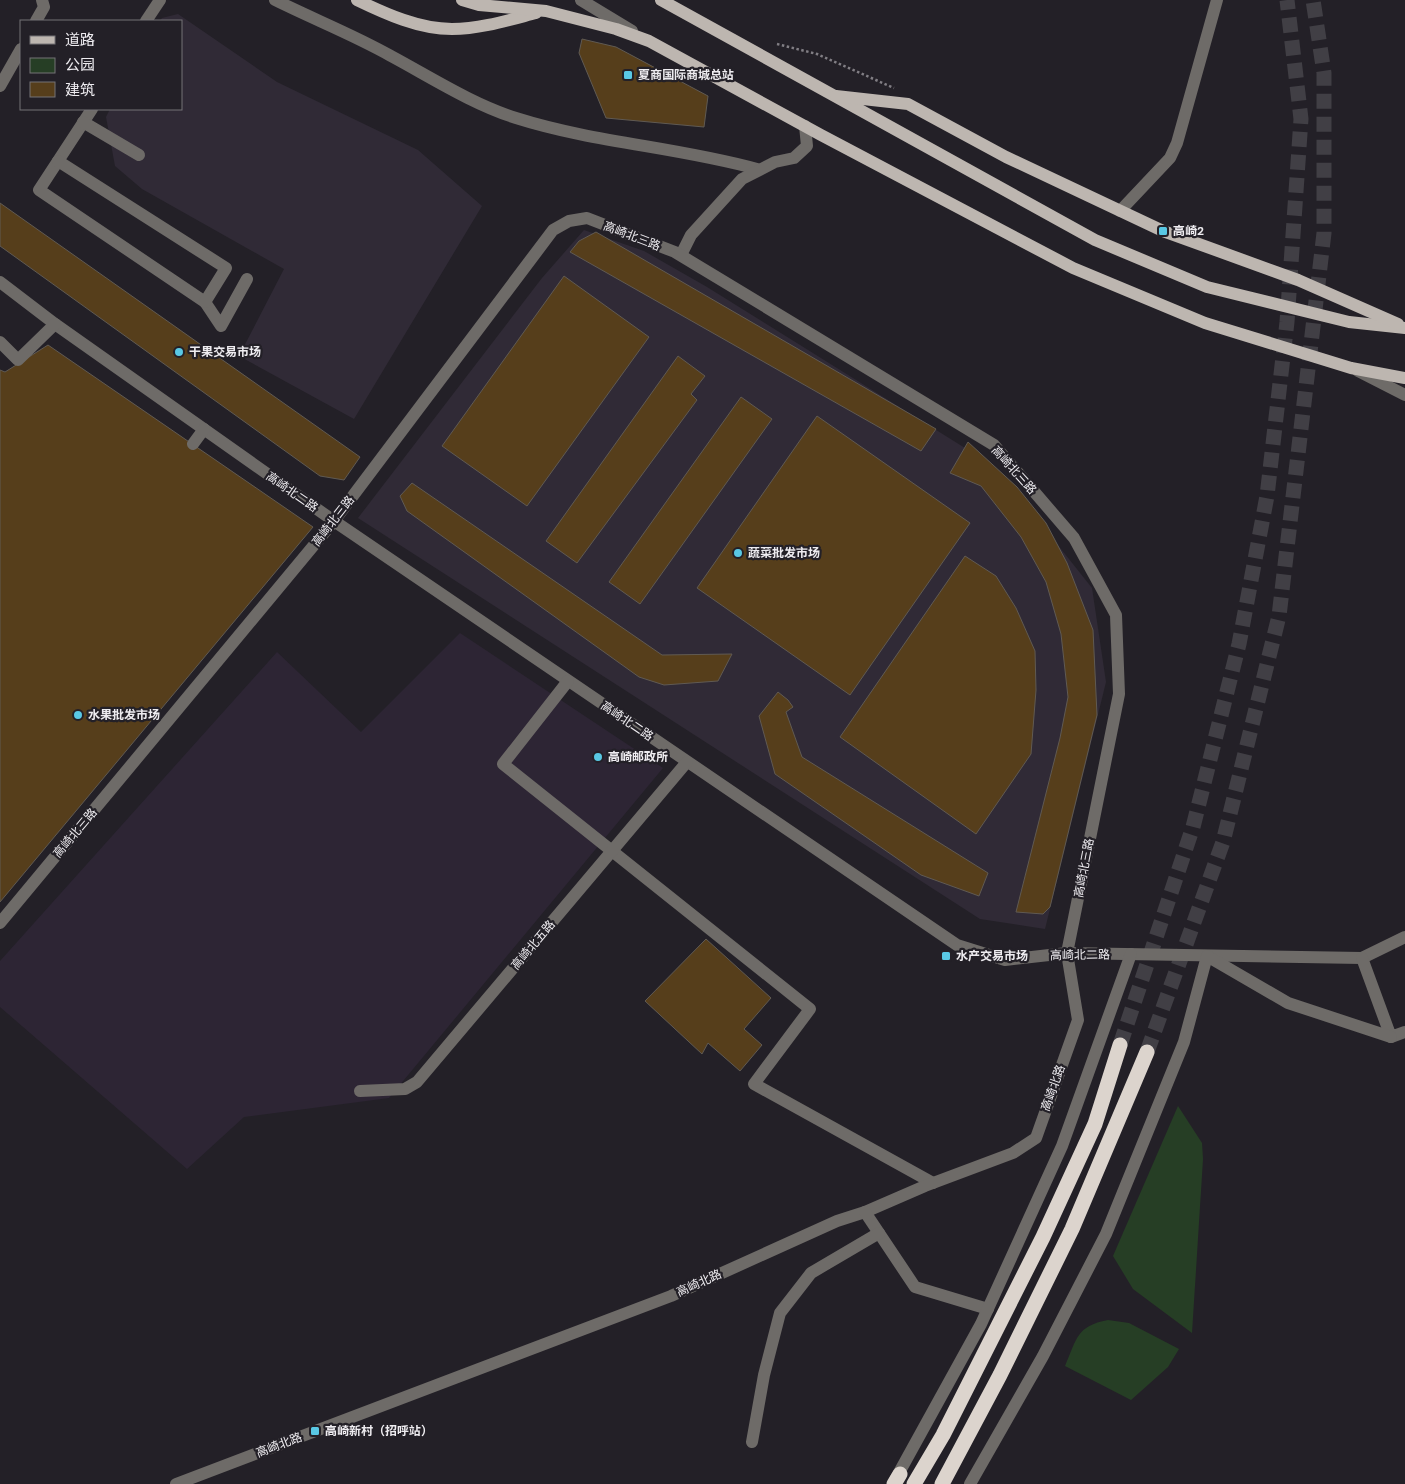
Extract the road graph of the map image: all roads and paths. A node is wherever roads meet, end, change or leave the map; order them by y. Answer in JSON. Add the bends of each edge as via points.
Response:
{"nodes":[{"id":1,"x":160,"y":0,"type":"edge"},
{"id":2,"x":275,"y":0,"type":"edge"},
{"id":3,"x":357,"y":0,"type":"edge"},
{"id":4,"x":462,"y":0,"type":"edge"},
{"id":5,"x":495,"y":0,"type":"edge"},
{"id":6,"x":581,"y":0,"type":"edge"},
{"id":7,"x":1217,"y":0,"type":"edge"},
{"id":8,"x":662,"y":1,"type":"edge"},
{"id":9,"x":45,"y":2,"type":"edge"},
{"id":10,"x":479,"y":5,"type":"junction"},
{"id":11,"x":546,"y":11,"type":"junction"},
{"id":12,"x":36,"y":20,"type":"edge"},
{"id":13,"x":147,"y":20,"type":"edge"},
{"id":14,"x":649,"y":41,"type":"junction"},
{"id":15,"x":20,"y":51,"type":"edge"},
{"id":16,"x":0,"y":86,"type":"edge"},
{"id":17,"x":831,"y":95,"type":"junction"},
{"id":18,"x":91,"y":110,"type":"edge"},
{"id":19,"x":83,"y":122,"type":"junction"},
{"id":20,"x":805,"y":126,"type":"junction"},
{"id":21,"x":138,"y":155,"type":"dead end"},
{"id":22,"x":58,"y":161,"type":"junction"},
{"id":23,"x":757,"y":169,"type":"junction"},
{"id":24,"x":1120,"y":211,"type":"junction"},
{"id":25,"x":680,"y":255,"type":"junction"},
{"id":26,"x":247,"y":279,"type":"dead end"},
{"id":27,"x":0,"y":282,"type":"edge"},
{"id":28,"x":205,"y":302,"type":"junction"},
{"id":29,"x":55,"y":324,"type":"junction"},
{"id":30,"x":1405,"y":328,"type":"edge"},
{"id":31,"x":0,"y":342,"type":"edge"},
{"id":32,"x":1351,"y":368,"type":"junction"},
{"id":33,"x":1405,"y":378,"type":"edge"},
{"id":34,"x":1405,"y":395,"type":"edge"},
{"id":35,"x":204,"y":429,"type":"junction"},
{"id":36,"x":193,"y":444,"type":"dead end"},
{"id":37,"x":334,"y":522,"type":"junction"},
{"id":38,"x":568,"y":681,"type":"junction"},
{"id":39,"x":687,"y":762,"type":"junction"},
{"id":40,"x":613,"y":850,"type":"junction"},
{"id":41,"x":0,"y":923,"type":"edge"},
{"id":42,"x":1405,"y":937,"type":"edge"},
{"id":43,"x":1067,"y":953,"type":"junction"},
{"id":44,"x":1131,"y":954,"type":"junction"},
{"id":45,"x":1207,"y":956,"type":"junction"},
{"id":46,"x":1362,"y":958,"type":"junction"},
{"id":47,"x":1405,"y":1032,"type":"edge"},
{"id":48,"x":1391,"y":1037,"type":"junction"},
{"id":49,"x":1120,"y":1045,"type":"tunnel mouth"},
{"id":50,"x":1147,"y":1052,"type":"tunnel mouth"},
{"id":51,"x":360,"y":1091,"type":"dead end"},
{"id":52,"x":933,"y":1183,"type":"junction"},
{"id":53,"x":865,"y":1212,"type":"junction"},
{"id":54,"x":879,"y":1234,"type":"junction"},
{"id":55,"x":988,"y":1309,"type":"junction"},
{"id":56,"x":752,"y":1442,"type":"dead end"},
{"id":57,"x":895,"y":1481,"type":"edge"},
{"id":58,"x":176,"y":1484,"type":"edge"},
{"id":59,"x":914,"y":1484,"type":"edge"},
{"id":60,"x":942,"y":1484,"type":"edge"},
{"id":61,"x":970,"y":1484,"type":"edge"}],
"edges":[{"from":1,"to":13,"type":"street"},
{"from":2,"to":23,"type":"street","via":[[390,55],[486,107],[516,118],[578,134],[719,159]]},
{"from":3,"to":11,"type":"main road","via":[[409,22],[452,29]]},
{"from":4,"to":10,"type":"main road"},
{"from":5,"to":10,"type":"main road"},
{"from":6,"to":14,"type":"street"},
{"from":7,"to":24,"type":"street","via":[[1177,143],[1170,158]]},
{"from":8,"to":17,"type":"main road"},
{"from":9,"to":12,"type":"street"},
{"from":10,"to":11,"type":"main road"},
{"from":11,"to":14,"type":"main road"},
{"from":14,"to":20,"type":"main road"},
{"from":15,"to":16,"type":"street"},
{"from":17,"to":24,"type":"main road","via":[[908,104],[1006,157]]},
{"from":17,"to":30,"type":"main road","via":[[1095,240],[1208,287],[1349,322]]},
{"from":18,"to":19,"type":"street"},
{"from":19,"to":21,"type":"street"},
{"from":19,"to":22,"type":"street"},
{"from":20,"to":23,"type":"street","via":[[807,146],[794,158]]},
{"from":20,"to":32,"type":"main road","via":[[1073,268],[1205,323]]},
{"from":22,"to":28,"type":"street","via":[[39,190]]},
{"from":22,"to":28,"type":"street","via":[[226,268]]},
{"from":23,"to":25,"type":"street","via":[[742,178],[704,220]]},
{"from":24,"to":30,"type":"main road","via":[[1163,231],[1298,280]]},
{"from":25,"to":37,"type":"street","name":"高崎北三路","via":[[587,218],[568,220],[554,230]]},
{"from":25,"to":43,"type":"street","name":"高崎北三路","via":[[994,445],[1074,538],[1116,615],[1119,694]]},
{"from":26,"to":28,"type":"street","via":[[221,326]]},
{"from":27,"to":29,"type":"street","name":"高崎北二路"},
{"from":29,"to":31,"type":"street","via":[[18,360]]},
{"from":29,"to":35,"type":"street","name":"高崎北二路"},
{"from":32,"to":33,"type":"main road"},
{"from":32,"to":34,"type":"street"},
{"from":35,"to":36,"type":"street"},
{"from":35,"to":37,"type":"street","name":"高崎北二路"},
{"from":37,"to":38,"type":"street","name":"高崎北二路"},
{"from":37,"to":41,"type":"street","name":"高崎北三路"},
{"from":38,"to":39,"type":"street","name":"高崎北二路"},
{"from":38,"to":40,"type":"street","via":[[503,764]]},
{"from":39,"to":40,"type":"street","name":"高崎北五路"},
{"from":39,"to":43,"type":"street","name":"高崎北二路","via":[[957,945],[1005,960]]},
{"from":40,"to":51,"type":"street","name":"高崎北五路","via":[[417,1082],[405,1089]]},
{"from":40,"to":52,"type":"street","via":[[810,1008],[754,1084]]},
{"from":42,"to":46,"type":"street","name":"高崎北二路"},
{"from":43,"to":44,"type":"street","name":"高崎北二路"},
{"from":43,"to":52,"type":"street","name":"高崎北路","via":[[1078,1020],[1036,1138],[1013,1153]]},
{"from":44,"to":45,"type":"street","name":"高崎北二路"},
{"from":44,"to":55,"type":"street","via":[[1062,1146]]},
{"from":45,"to":46,"type":"street","name":"高崎北二路"},
{"from":45,"to":48,"type":"street","via":[[1288,1003]]},
{"from":45,"to":61,"type":"street","via":[[1184,1042],[1106,1234],[1043,1356]]},
{"from":46,"to":48,"type":"street"},
{"from":47,"to":48,"type":"street"},
{"from":49,"to":59,"type":"highway","via":[[1095,1124],[1043,1237],[943,1435]]},
{"from":50,"to":60,"type":"highway","via":[[1072,1229]]},
{"from":52,"to":53,"type":"street","name":"高崎北路"},
{"from":53,"to":54,"type":"street"},
{"from":53,"to":58,"type":"street","name":"高崎北路","via":[[837,1221],[671,1296]]},
{"from":54,"to":55,"type":"street","via":[[915,1287]]},
{"from":54,"to":56,"type":"street","via":[[811,1273],[780,1313]]},
{"from":55,"to":57,"type":"street"}]}
